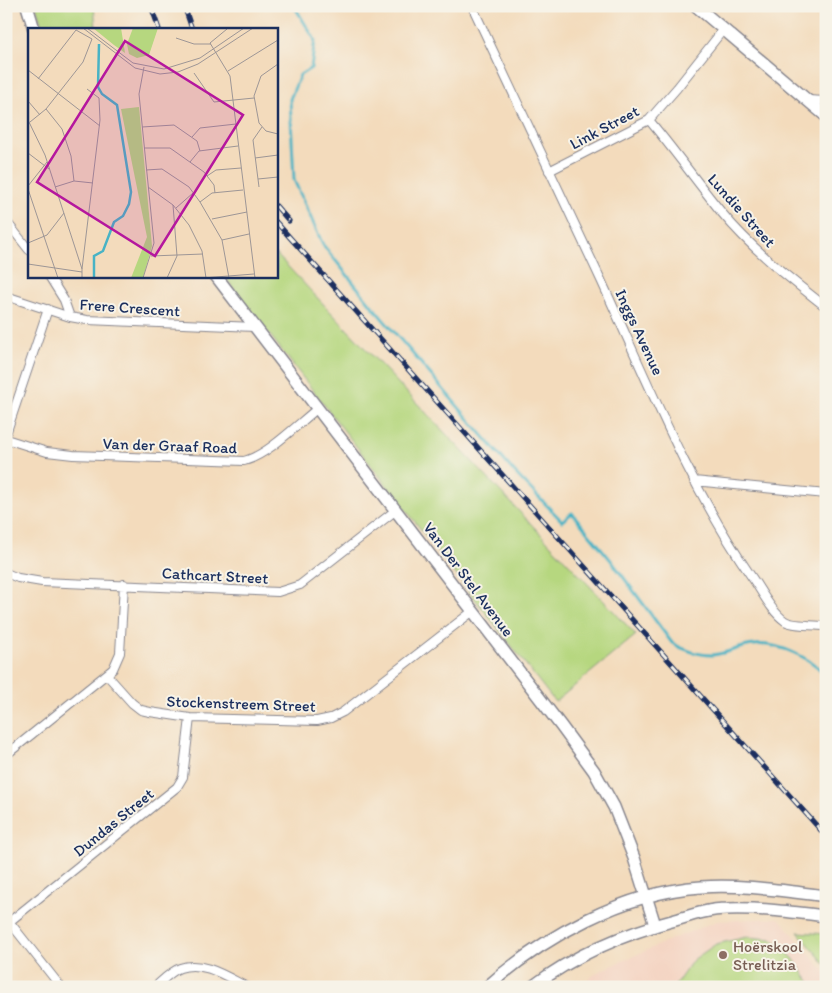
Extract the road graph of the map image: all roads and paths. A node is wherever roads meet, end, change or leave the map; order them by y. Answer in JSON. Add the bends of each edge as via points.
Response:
{"nodes":[{"id":1,"x":27,"y":6,"type":"edge"},
{"id":2,"x":472,"y":6,"type":"edge"},
{"id":3,"x":696,"y":6,"type":"edge"},
{"id":4,"x":34,"y":28,"type":"edge"},
{"id":5,"x":724,"y":30,"type":"junction"},
{"id":6,"x":807,"y":100,"type":"junction"},
{"id":7,"x":826,"y":101,"type":"edge"},
{"id":8,"x":826,"y":116,"type":"edge"},
{"id":9,"x":649,"y":120,"type":"junction"},
{"id":10,"x":549,"y":171,"type":"junction"},
{"id":11,"x":6,"y":221,"type":"edge"},
{"id":12,"x":28,"y":249,"type":"edge"},
{"id":13,"x":50,"y":278,"type":"edge"},
{"id":14,"x":218,"y":278,"type":"edge"},
{"id":15,"x":6,"y":296,"type":"edge"},
{"id":16,"x":826,"y":307,"type":"edge"},
{"id":17,"x":48,"y":310,"type":"junction"},
{"id":18,"x":70,"y":317,"type":"junction"},
{"id":19,"x":255,"y":327,"type":"junction"},
{"id":20,"x":318,"y":408,"type":"junction"},
{"id":21,"x":6,"y":434,"type":"edge"},
{"id":22,"x":6,"y":439,"type":"edge"},
{"id":23,"x":694,"y":481,"type":"junction"},
{"id":24,"x":826,"y":494,"type":"edge"},
{"id":25,"x":396,"y":510,"type":"junction"},
{"id":26,"x":6,"y":573,"type":"edge"},
{"id":27,"x":124,"y":584,"type":"junction"},
{"id":28,"x":473,"y":611,"type":"junction"},
{"id":29,"x":826,"y":626,"type":"edge"},
{"id":30,"x":106,"y":675,"type":"junction"},
{"id":31,"x":190,"y":718,"type":"junction"},
{"id":32,"x":6,"y":755,"type":"edge"},
{"id":33,"x":826,"y":896,"type":"edge"},
{"id":34,"x":646,"y":898,"type":"junction"},
{"id":35,"x":826,"y":916,"type":"edge"},
{"id":36,"x":8,"y":921,"type":"edge"},
{"id":37,"x":655,"y":925,"type":"junction"},
{"id":38,"x":61,"y":987,"type":"edge"},
{"id":39,"x":155,"y":987,"type":"edge"},
{"id":40,"x":247,"y":987,"type":"edge"},
{"id":41,"x":487,"y":987,"type":"edge"},
{"id":42,"x":532,"y":987,"type":"edge"}],
"edges":[{"from":1,"to":4,"type":"street"},
{"from":2,"to":10,"type":"street","name":"Inggs Avenue"},
{"from":3,"to":5,"type":"street"},
{"from":5,"to":6,"type":"street"},
{"from":5,"to":9,"type":"street","name":"Link Street"},
{"from":6,"to":7,"type":"street"},
{"from":6,"to":8,"type":"street"},
{"from":9,"to":10,"type":"street","name":"Link Street"},
{"from":9,"to":16,"type":"street","name":"Lundie Street","via":[[744,237]]},
{"from":10,"to":23,"type":"street","name":"Inggs Avenue"},
{"from":11,"to":12,"type":"street"},
{"from":13,"to":18,"type":"street"},
{"from":14,"to":19,"type":"street","name":"Van Der Stel Avenue"},
{"from":15,"to":17,"type":"street","name":"Frere Crescent"},
{"from":17,"to":18,"type":"street","name":"Frere Crescent"},
{"from":17,"to":21,"type":"street"},
{"from":18,"to":19,"type":"street","name":"Frere Crescent","via":[[112,322]]},
{"from":19,"to":20,"type":"street","name":"Van Der Stel Avenue"},
{"from":20,"to":22,"type":"street","name":"Van der Graaf Road","via":[[265,451],[244,461],[73,456],[47,452]]},
{"from":20,"to":25,"type":"street","name":"Van Der Stel Avenue"},
{"from":23,"to":24,"type":"street"},
{"from":23,"to":29,"type":"street","name":"Inggs Avenue","via":[[734,551],[780,616],[788,623]]},
{"from":25,"to":27,"type":"street","name":"Cathcart Street","via":[[300,585],[290,589],[268,593]]},
{"from":25,"to":28,"type":"street","name":"Van Der Stel Avenue"},
{"from":26,"to":27,"type":"street","name":"Cathcart Street","via":[[42,582]]},
{"from":27,"to":30,"type":"street","via":[[120,653],[113,669]]},
{"from":28,"to":31,"type":"street","name":"Stockenstreem Street","via":[[331,718],[317,721]]},
{"from":28,"to":34,"type":"street","name":"Van Der Stel Avenue","via":[[594,771],[620,821]]},
{"from":30,"to":31,"type":"street","name":"Stockenstreem Street","via":[[141,710]]},
{"from":30,"to":32,"type":"street"},
{"from":31,"to":36,"type":"street","name":"Dundas Street","via":[[183,777],[177,787]]},
{"from":33,"to":34,"type":"street","via":[[700,887]]},
{"from":34,"to":37,"type":"street","name":"Van Der Stel Avenue"},
{"from":34,"to":41,"type":"street","via":[[593,918],[552,939]]},
{"from":35,"to":37,"type":"street","via":[[726,909]]},
{"from":36,"to":38,"type":"street"},
{"from":37,"to":42,"type":"street","via":[[578,956]]},
{"from":39,"to":40,"type":"street","via":[[179,968],[189,966],[210,969]]}]}
